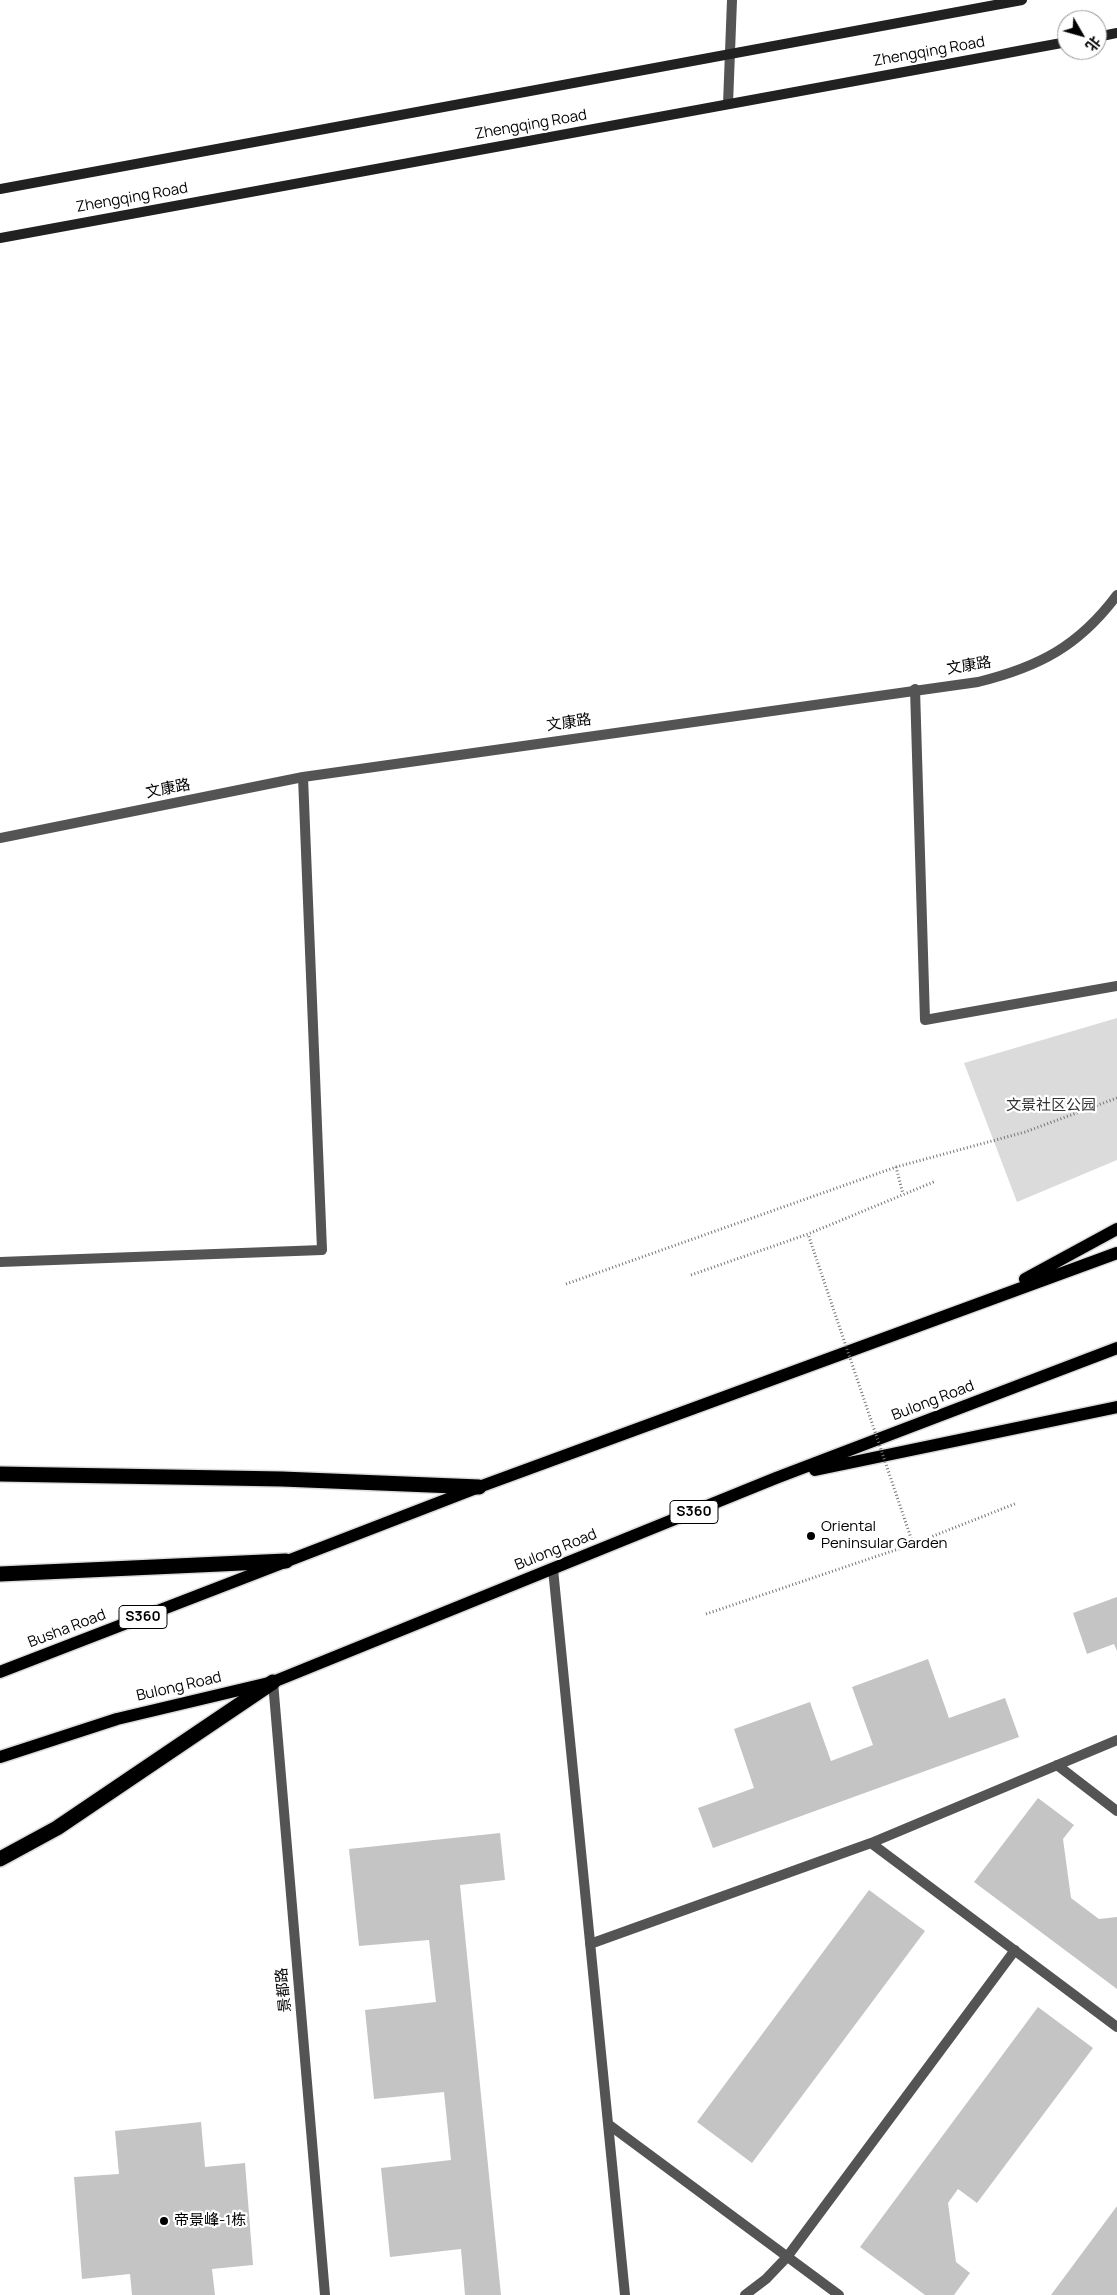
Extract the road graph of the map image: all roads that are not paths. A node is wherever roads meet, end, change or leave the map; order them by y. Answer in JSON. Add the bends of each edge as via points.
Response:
{"nodes":[{"id":1,"x":732,"y":0,"type":"edge"},
{"id":2,"x":1022,"y":0,"type":"edge"},
{"id":3,"x":1057,"y":44,"type":"edge"},
{"id":4,"x":730,"y":54,"type":"junction"},
{"id":5,"x":728,"y":104,"type":"junction"},
{"id":6,"x":0,"y":189,"type":"edge"},
{"id":7,"x":0,"y":238,"type":"edge"},
{"id":8,"x":1117,"y":595,"type":"edge"},
{"id":9,"x":915,"y":689,"type":"junction"},
{"id":10,"x":303,"y":777,"type":"junction"},
{"id":11,"x":0,"y":838,"type":"edge"},
{"id":12,"x":1117,"y":986,"type":"edge"},
{"id":13,"x":1117,"y":1230,"type":"edge"},
{"id":14,"x":1117,"y":1253,"type":"edge"},
{"id":15,"x":0,"y":1262,"type":"edge"},
{"id":16,"x":988,"y":1299,"type":"junction"},
{"id":17,"x":1117,"y":1348,"type":"edge"},
{"id":18,"x":1117,"y":1407,"type":"edge"},
{"id":19,"x":0,"y":1474,"type":"edge"},
{"id":20,"x":776,"y":1478,"type":"junction"},
{"id":21,"x":479,"y":1487,"type":"junction"},
{"id":22,"x":286,"y":1561,"type":"junction"},
{"id":23,"x":553,"y":1569,"type":"junction"},
{"id":24,"x":0,"y":1574,"type":"edge"},
{"id":25,"x":0,"y":1672,"type":"edge"},
{"id":26,"x":273,"y":1682,"type":"junction"},
{"id":27,"x":1117,"y":1740,"type":"edge"},
{"id":28,"x":0,"y":1757,"type":"edge"},
{"id":29,"x":1057,"y":1765,"type":"junction"},
{"id":30,"x":1117,"y":1811,"type":"edge"},
{"id":31,"x":871,"y":1843,"type":"junction"},
{"id":32,"x":0,"y":1859,"type":"edge"},
{"id":33,"x":590,"y":1944,"type":"junction"},
{"id":34,"x":1014,"y":1950,"type":"junction"},
{"id":35,"x":1117,"y":2027,"type":"edge"},
{"id":36,"x":608,"y":2124,"type":"junction"},
{"id":37,"x":787,"y":2257,"type":"junction"},
{"id":38,"x":325,"y":2295,"type":"edge"},
{"id":39,"x":625,"y":2295,"type":"edge"},
{"id":40,"x":744,"y":2295,"type":"edge"},
{"id":41,"x":839,"y":2295,"type":"edge"}],
"edges":[{"from":1,"to":4,"type":"street"},
{"from":2,"to":4,"type":"street"},
{"from":3,"to":5,"type":"street","name":"Zhengqing Road"},
{"from":4,"to":5,"type":"street"},
{"from":4,"to":6,"type":"street"},
{"from":5,"to":7,"type":"street","name":"Zhengqing Road"},
{"from":8,"to":9,"type":"street","name":"文康路","via":[[1085,631],[1055,654],[1019,672],[978,682]]},
{"from":9,"to":10,"type":"street","name":"文康路"},
{"from":9,"to":12,"type":"street","via":[[925,1020]]},
{"from":10,"to":11,"type":"street","name":"文康路"},
{"from":10,"to":15,"type":"street","via":[[322,1250]]},
{"from":13,"to":16,"type":"main road"},
{"from":14,"to":16,"type":"main road","number":"S360"},
{"from":16,"to":21,"type":"main road","number":"S360"},
{"from":17,"to":20,"type":"main road","name":"Bulong Road","number":"S360"},
{"from":18,"to":20,"type":"main road"},
{"from":19,"to":21,"type":"highway","via":[[282,1479]]},
{"from":20,"to":23,"type":"main road","name":"Bulong Road","number":"S360"},
{"from":21,"to":22,"type":"main road","number":"S360"},
{"from":22,"to":24,"type":"highway"},
{"from":22,"to":25,"type":"main road","name":"Busha Road","number":"S360"},
{"from":23,"to":26,"type":"main road","name":"Bulong Road","number":"S360"},
{"from":23,"to":33,"type":"street"},
{"from":26,"to":28,"type":"main road","name":"Bulong Road","number":"S360","via":[[117,1718]]},
{"from":26,"to":32,"type":"highway","via":[[57,1828]]},
{"from":26,"to":38,"type":"street","name":"景都路"},
{"from":27,"to":29,"type":"street"},
{"from":29,"to":30,"type":"street"},
{"from":29,"to":31,"type":"street"},
{"from":31,"to":33,"type":"street"},
{"from":31,"to":34,"type":"street"},
{"from":33,"to":36,"type":"street"},
{"from":34,"to":35,"type":"street"},
{"from":34,"to":37,"type":"street"},
{"from":36,"to":37,"type":"street"},
{"from":36,"to":39,"type":"street"},
{"from":37,"to":40,"type":"street","via":[[766,2279]]},
{"from":37,"to":41,"type":"street"}]}
